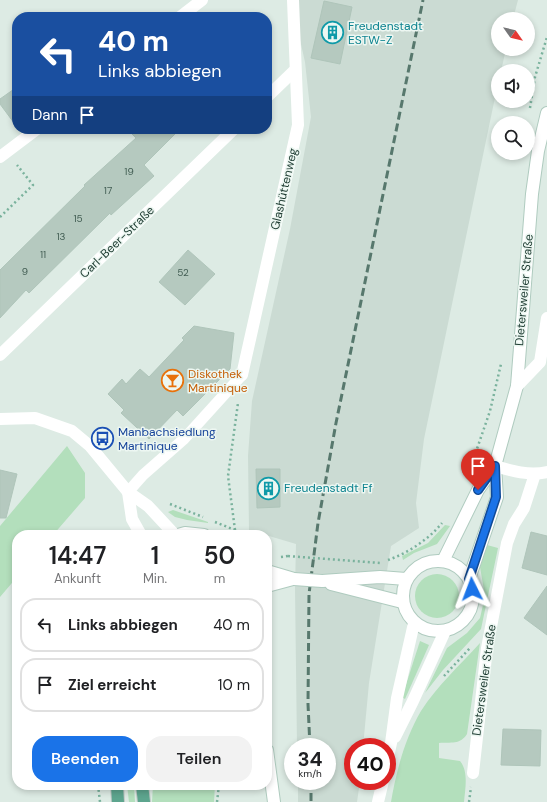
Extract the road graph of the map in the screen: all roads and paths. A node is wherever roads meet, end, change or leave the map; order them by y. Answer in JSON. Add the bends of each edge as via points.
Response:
{"nodes":[{"id":1,"x":202,"y":0,"type":"edge"},
{"id":2,"x":293,"y":0,"type":"edge"},
{"id":3,"x":186,"y":12,"type":"edge"},
{"id":4,"x":547,"y":37,"type":"edge"},
{"id":5,"x":295,"y":70,"type":"junction"},
{"id":6,"x":272,"y":92,"type":"edge"},
{"id":7,"x":547,"y":112,"type":"edge"},
{"id":8,"x":528,"y":115,"type":"dead end"},
{"id":9,"x":30,"y":134,"type":"edge"},
{"id":10,"x":229,"y":134,"type":"edge"},
{"id":11,"x":3,"y":155,"type":"edge"},
{"id":12,"x":0,"y":217,"type":"edge"},
{"id":13,"x":547,"y":318,"type":"edge"},
{"id":14,"x":0,"y":355,"type":"edge"},
{"id":15,"x":502,"y":359,"type":"dead end"},
{"id":16,"x":242,"y":375,"type":"junction"},
{"id":17,"x":516,"y":386,"type":"junction"},
{"id":18,"x":0,"y":419,"type":"edge"},
{"id":19,"x":495,"y":466,"type":"junction"},
{"id":20,"x":547,"y":472,"type":"edge"},
{"id":21,"x":535,"y":474,"type":"junction"},
{"id":22,"x":466,"y":476,"type":"dead end"},
{"id":23,"x":128,"y":492,"type":"junction"},
{"id":24,"x":446,"y":518,"type":"dead end"},
{"id":25,"x":138,"y":530,"type":"edge"},
{"id":26,"x":170,"y":530,"type":"edge"},
{"id":27,"x":235,"y":530,"type":"dead end"},
{"id":28,"x":288,"y":556,"type":"dead end"},
{"id":29,"x":443,"y":561,"type":"junction"},
{"id":30,"x":272,"y":572,"type":"edge"},
{"id":31,"x":294,"y":579,"type":"junction"},
{"id":32,"x":406,"y":579,"type":"junction"},
{"id":33,"x":469,"y":579,"type":"junction"},
{"id":34,"x":322,"y":581,"type":"junction"},
{"id":35,"x":272,"y":585,"type":"edge"},
{"id":36,"x":402,"y":602,"type":"junction"},
{"id":37,"x":414,"y":623,"type":"junction"},
{"id":38,"x":446,"y":631,"type":"junction"},
{"id":39,"x":392,"y":738,"type":"edge"},
{"id":40,"x":394,"y":738,"type":"edge"},
{"id":41,"x":473,"y":773,"type":"dead end"},
{"id":42,"x":272,"y":787,"type":"edge"},
{"id":43,"x":99,"y":790,"type":"edge"},
{"id":44,"x":117,"y":790,"type":"edge"},
{"id":45,"x":143,"y":790,"type":"edge"},
{"id":46,"x":218,"y":790,"type":"edge"},
{"id":47,"x":381,"y":790,"type":"edge"},
{"id":48,"x":100,"y":802,"type":"edge"},
{"id":49,"x":118,"y":802,"type":"edge"},
{"id":50,"x":144,"y":802,"type":"edge"},
{"id":51,"x":217,"y":802,"type":"edge"},
{"id":52,"x":274,"y":802,"type":"edge"},
{"id":53,"x":378,"y":802,"type":"edge"}],
"edges":[{"from":1,"to":3,"type":"street"},
{"from":2,"to":5,"type":"street","name":"Glashüttenweg"},
{"from":4,"to":8,"type":"path","via":[[535,77]]},
{"from":5,"to":6,"type":"street"},
{"from":5,"to":16,"type":"street","name":"Glashüttenweg","via":[[298,125]]},
{"from":7,"to":17,"type":"street","name":"Dietersweiler Straße","via":[[532,194]]},
{"from":9,"to":11,"type":"street"},
{"from":10,"to":14,"type":"street","name":"Carl-Beer-Straße"},
{"from":11,"to":12,"type":"path","via":[[33,185]]},
{"from":13,"to":17,"type":"street","via":[[540,362]]},
{"from":15,"to":22,"type":"path","via":[[490,411]]},
{"from":16,"to":23,"type":"lane","via":[[184,439]]},
{"from":16,"to":27,"type":"path","via":[[228,476]]},
{"from":17,"to":19,"type":"street","name":"Dietersweiler Straße"},
{"from":18,"to":23,"type":"street","via":[[35,418],[72,431],[90,446]]},
{"from":19,"to":21,"type":"street","via":[[514,472]]},
{"from":19,"to":29,"type":"street","name":"Dietersweiler Straße","via":[[478,490]]},
{"from":19,"to":33,"type":"street","name":"Dietersweiler Straße","via":[[496,497]]},
{"from":20,"to":21,"type":"street"},
{"from":21,"to":41,"type":"street","name":"Dietersweiler Straße","via":[[524,508],[514,524],[507,543],[487,648]]},
{"from":23,"to":25,"type":"street","via":[[132,519]]},
{"from":23,"to":26,"type":"street","via":[[148,506]]},
{"from":24,"to":28,"type":"path","bridge":true,"via":[[434,532],[403,554],[380,563]]},
{"from":29,"to":32,"type":"street","via":[[421,564]]},
{"from":29,"to":33,"type":"street","via":[[462,570]]},
{"from":30,"to":31,"type":"street"},
{"from":31,"to":34,"type":"street","bridge":true},
{"from":31,"to":35,"type":"street"},
{"from":32,"to":34,"type":"street","via":[[380,577]]},
{"from":32,"to":36,"type":"street"},
{"from":33,"to":38,"type":"street","via":[[473,600],[470,611],[456,627]]},
{"from":34,"to":36,"type":"street"},
{"from":36,"to":37,"type":"street"},
{"from":37,"to":38,"type":"street","via":[[434,632]]},
{"from":37,"to":39,"type":"street","via":[[397,698]]},
{"from":38,"to":40,"type":"street"},
{"from":42,"to":52,"type":"street"},
{"from":43,"to":48,"type":"path"},
{"from":44,"to":49,"type":"main road"},
{"from":45,"to":50,"type":"main road"},
{"from":46,"to":51,"type":"path"},
{"from":47,"to":53,"type":"street"}]}
